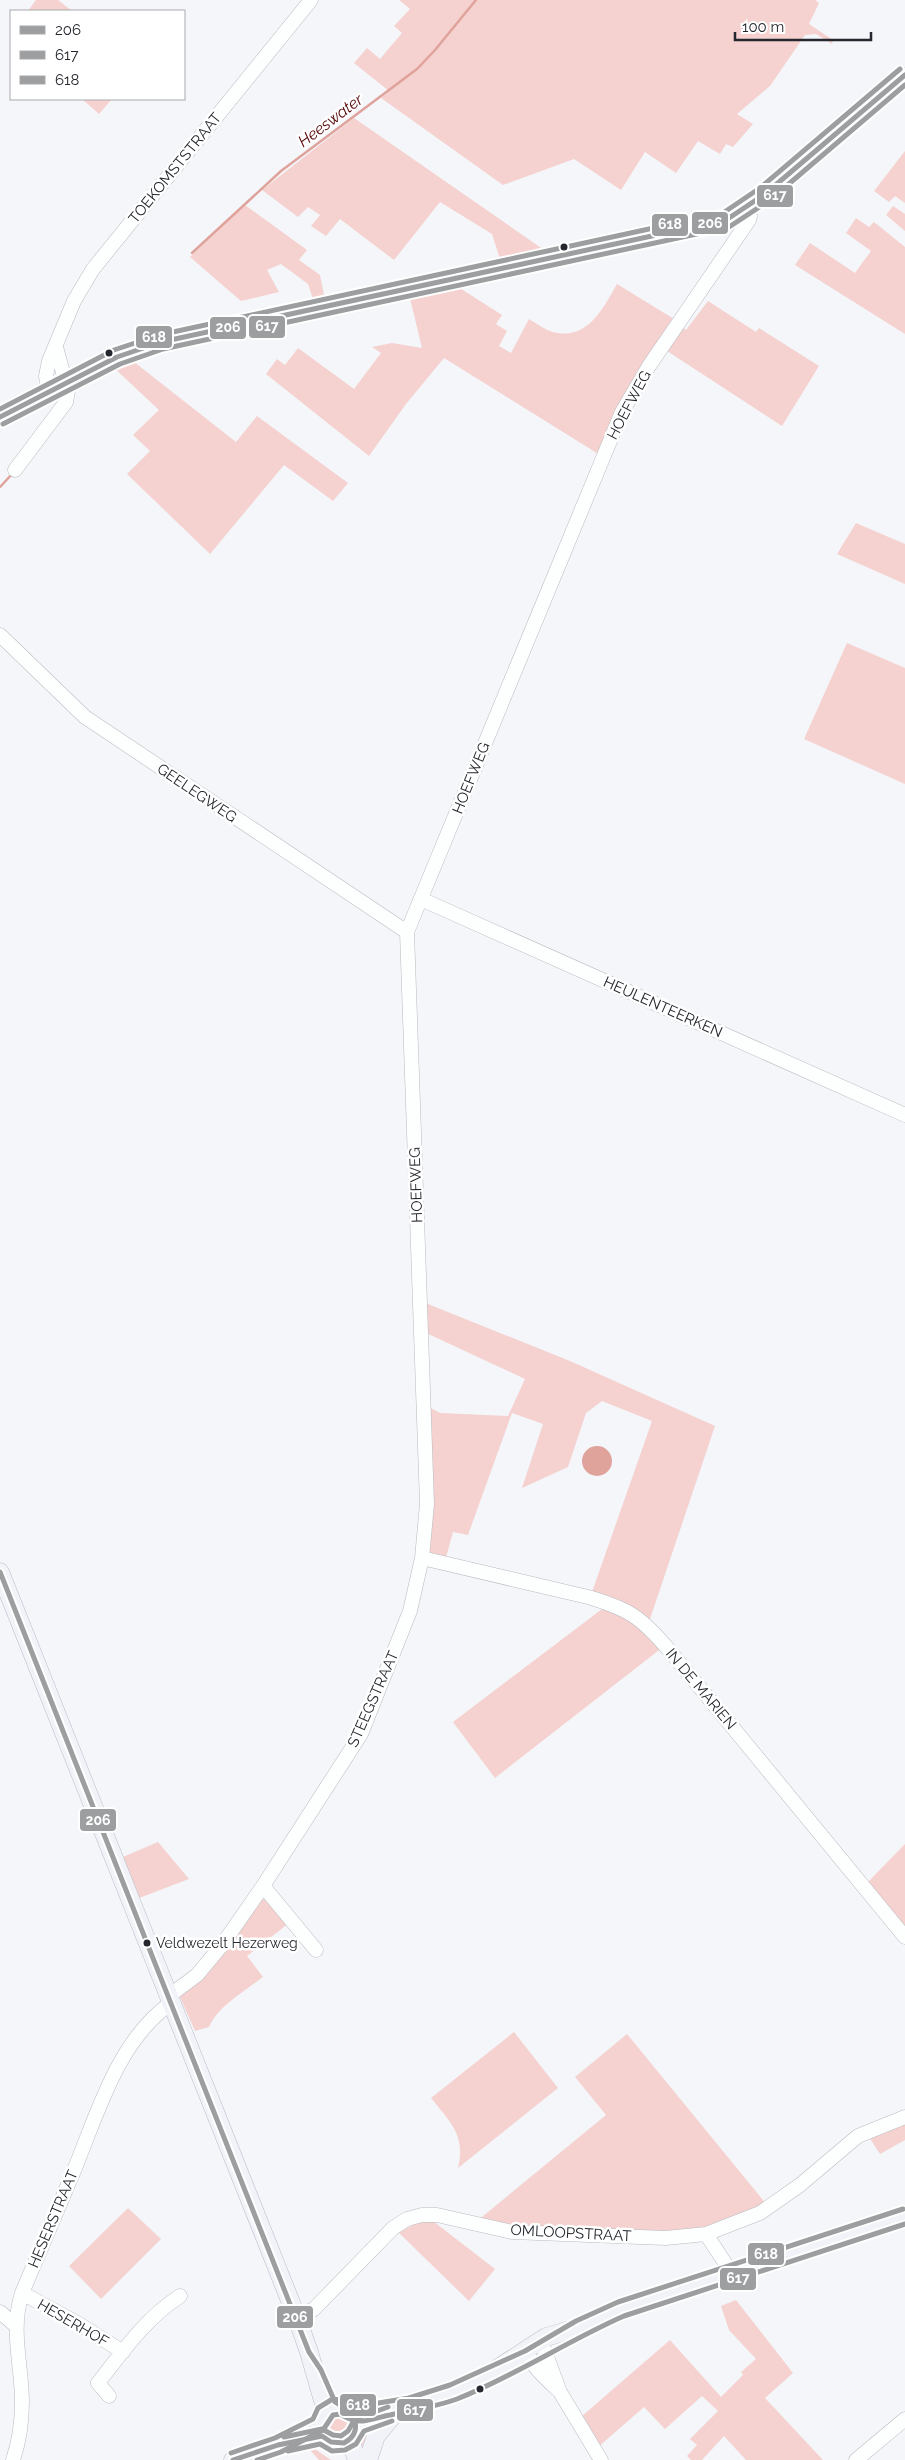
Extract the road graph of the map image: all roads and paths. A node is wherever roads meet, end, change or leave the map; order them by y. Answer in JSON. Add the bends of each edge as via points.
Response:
{"nodes":[{"id":1,"x":311,"y":0,"type":"edge"},
{"id":2,"x":905,"y":75,"type":"edge"},
{"id":3,"x":745,"y":209,"type":"junction"},
{"id":4,"x":56,"y":347,"type":"junction"},
{"id":5,"x":65,"y":382,"type":"junction"},
{"id":6,"x":48,"y":391,"type":"junction"},
{"id":7,"x":0,"y":417,"type":"edge"},
{"id":8,"x":15,"y":470,"type":"dead end"},
{"id":9,"x":0,"y":636,"type":"edge"},
{"id":10,"x":421,"y":899,"type":"junction"},
{"id":11,"x":407,"y":932,"type":"junction"},
{"id":12,"x":905,"y":1115,"type":"edge"},
{"id":13,"x":424,"y":1403,"type":"joint"},
{"id":14,"x":422,"y":1558,"type":"junction"},
{"id":15,"x":0,"y":1572,"type":"edge"},
{"id":16,"x":263,"y":1886,"type":"junction"},
{"id":17,"x":905,"y":1937,"type":"edge"},
{"id":18,"x":316,"y":1950,"type":"dead end"},
{"id":19,"x":170,"y":1999,"type":"junction"},
{"id":20,"x":905,"y":2117,"type":"edge"},
{"id":21,"x":905,"y":2216,"type":"edge"},
{"id":22,"x":706,"y":2234,"type":"junction"},
{"id":23,"x":731,"y":2272,"type":"junction"},
{"id":24,"x":22,"y":2294,"type":"junction"},
{"id":25,"x":180,"y":2296,"type":"dead end"},
{"id":26,"x":0,"y":2312,"type":"edge"},
{"id":27,"x":297,"y":2318,"type":"junction"},
{"id":28,"x":15,"y":2325,"type":"junction"},
{"id":29,"x":534,"y":2349,"type":"junction"},
{"id":30,"x":123,"y":2352,"type":"junction"},
{"id":31,"x":109,"y":2396,"type":"dead end"},
{"id":32,"x":402,"y":2409,"type":"junction"},
{"id":33,"x":905,"y":2419,"type":"edge"},
{"id":34,"x":338,"y":2425,"type":"junction"},
{"id":35,"x":14,"y":2460,"type":"edge"},
{"id":36,"x":233,"y":2460,"type":"edge"},
{"id":37,"x":348,"y":2460,"type":"edge"},
{"id":38,"x":356,"y":2460,"type":"edge"},
{"id":39,"x":368,"y":2460,"type":"edge"},
{"id":40,"x":601,"y":2460,"type":"edge"},
{"id":41,"x":856,"y":2460,"type":"edge"}],
"edges":[{"from":1,"to":4,"type":"street","name":"TOEKOMSTSTRAAT","via":[[93,269],[74,301]]},
{"from":2,"to":3,"type":"street"},
{"from":3,"to":5,"type":"street","via":[[726,220],[705,226],[161,342],[117,357]]},
{"from":3,"to":10,"type":"street","name":"HOEFWEG","via":[[749,220],[649,366],[622,412]]},
{"from":4,"to":5,"type":"street"},
{"from":4,"to":6,"type":"street","name":"TOEKOMSTSTRAAT","via":[[46,376]]},
{"from":5,"to":6,"type":"street"},
{"from":5,"to":8,"type":"street","via":[[68,391],[66,402]]},
{"from":6,"to":7,"type":"street"},
{"from":9,"to":11,"type":"street","name":"GEELEGWEG","via":[[85,716]]},
{"from":10,"to":11,"type":"street","name":"HOEFWEG"},
{"from":10,"to":12,"type":"street","name":"HEULENTEERKEN"},
{"from":11,"to":13,"type":"street","name":"HOEFWEG"},
{"from":13,"to":14,"type":"street","name":"STEEGSTRAAT","via":[[427,1504]]},
{"from":14,"to":16,"type":"street","name":"STEEGSTRAAT","via":[[410,1611],[361,1734]]},
{"from":14,"to":17,"type":"street","name":"IN DE MARIEN","via":[[614,1605],[640,1619],[675,1657]]},
{"from":15,"to":19,"type":"main road"},
{"from":16,"to":18,"type":"street"},
{"from":16,"to":19,"type":"street","name":"STEEGSTRAAT","via":[[222,1945],[197,1975]]},
{"from":19,"to":24,"type":"street","name":"HESERSTRAAT","via":[[128,2050],[106,2093]]},
{"from":19,"to":27,"type":"main road"},
{"from":20,"to":22,"type":"street","name":"OMLOOPSTRAAT","via":[[858,2136],[800,2185],[760,2212]]},
{"from":21,"to":23,"type":"main road"},
{"from":22,"to":23,"type":"street"},
{"from":22,"to":27,"type":"street","name":"OMLOOPSTRAAT","via":[[666,2238],[512,2232],[450,2217],[422,2215],[407,2219],[394,2228],[314,2309]]},
{"from":23,"to":29,"type":"main road","via":[[621,2309]]},
{"from":24,"to":28,"type":"street","name":"HESERSTRAAT"},
{"from":24,"to":30,"type":"street","name":"HESERHOF"},
{"from":25,"to":30,"type":"street","name":"HESERHOF","via":[[136,2334]]},
{"from":26,"to":28,"type":"street"},
{"from":27,"to":34,"type":"main road"},
{"from":28,"to":35,"type":"street","name":"HESERSTRAAT","via":[[22,2402]]},
{"from":29,"to":32,"type":"main road","via":[[454,2392]]},
{"from":29,"to":40,"type":"street"},
{"from":30,"to":31,"type":"street","name":"HESERHOF","via":[[98,2383]]},
{"from":32,"to":34,"type":"main road"},
{"from":32,"to":39,"type":"main road","via":[[376,2436]]},
{"from":33,"to":41,"type":"street"},
{"from":34,"to":36,"type":"main road"},
{"from":34,"to":37,"type":"main road"},
{"from":34,"to":38,"type":"main road"}]}
